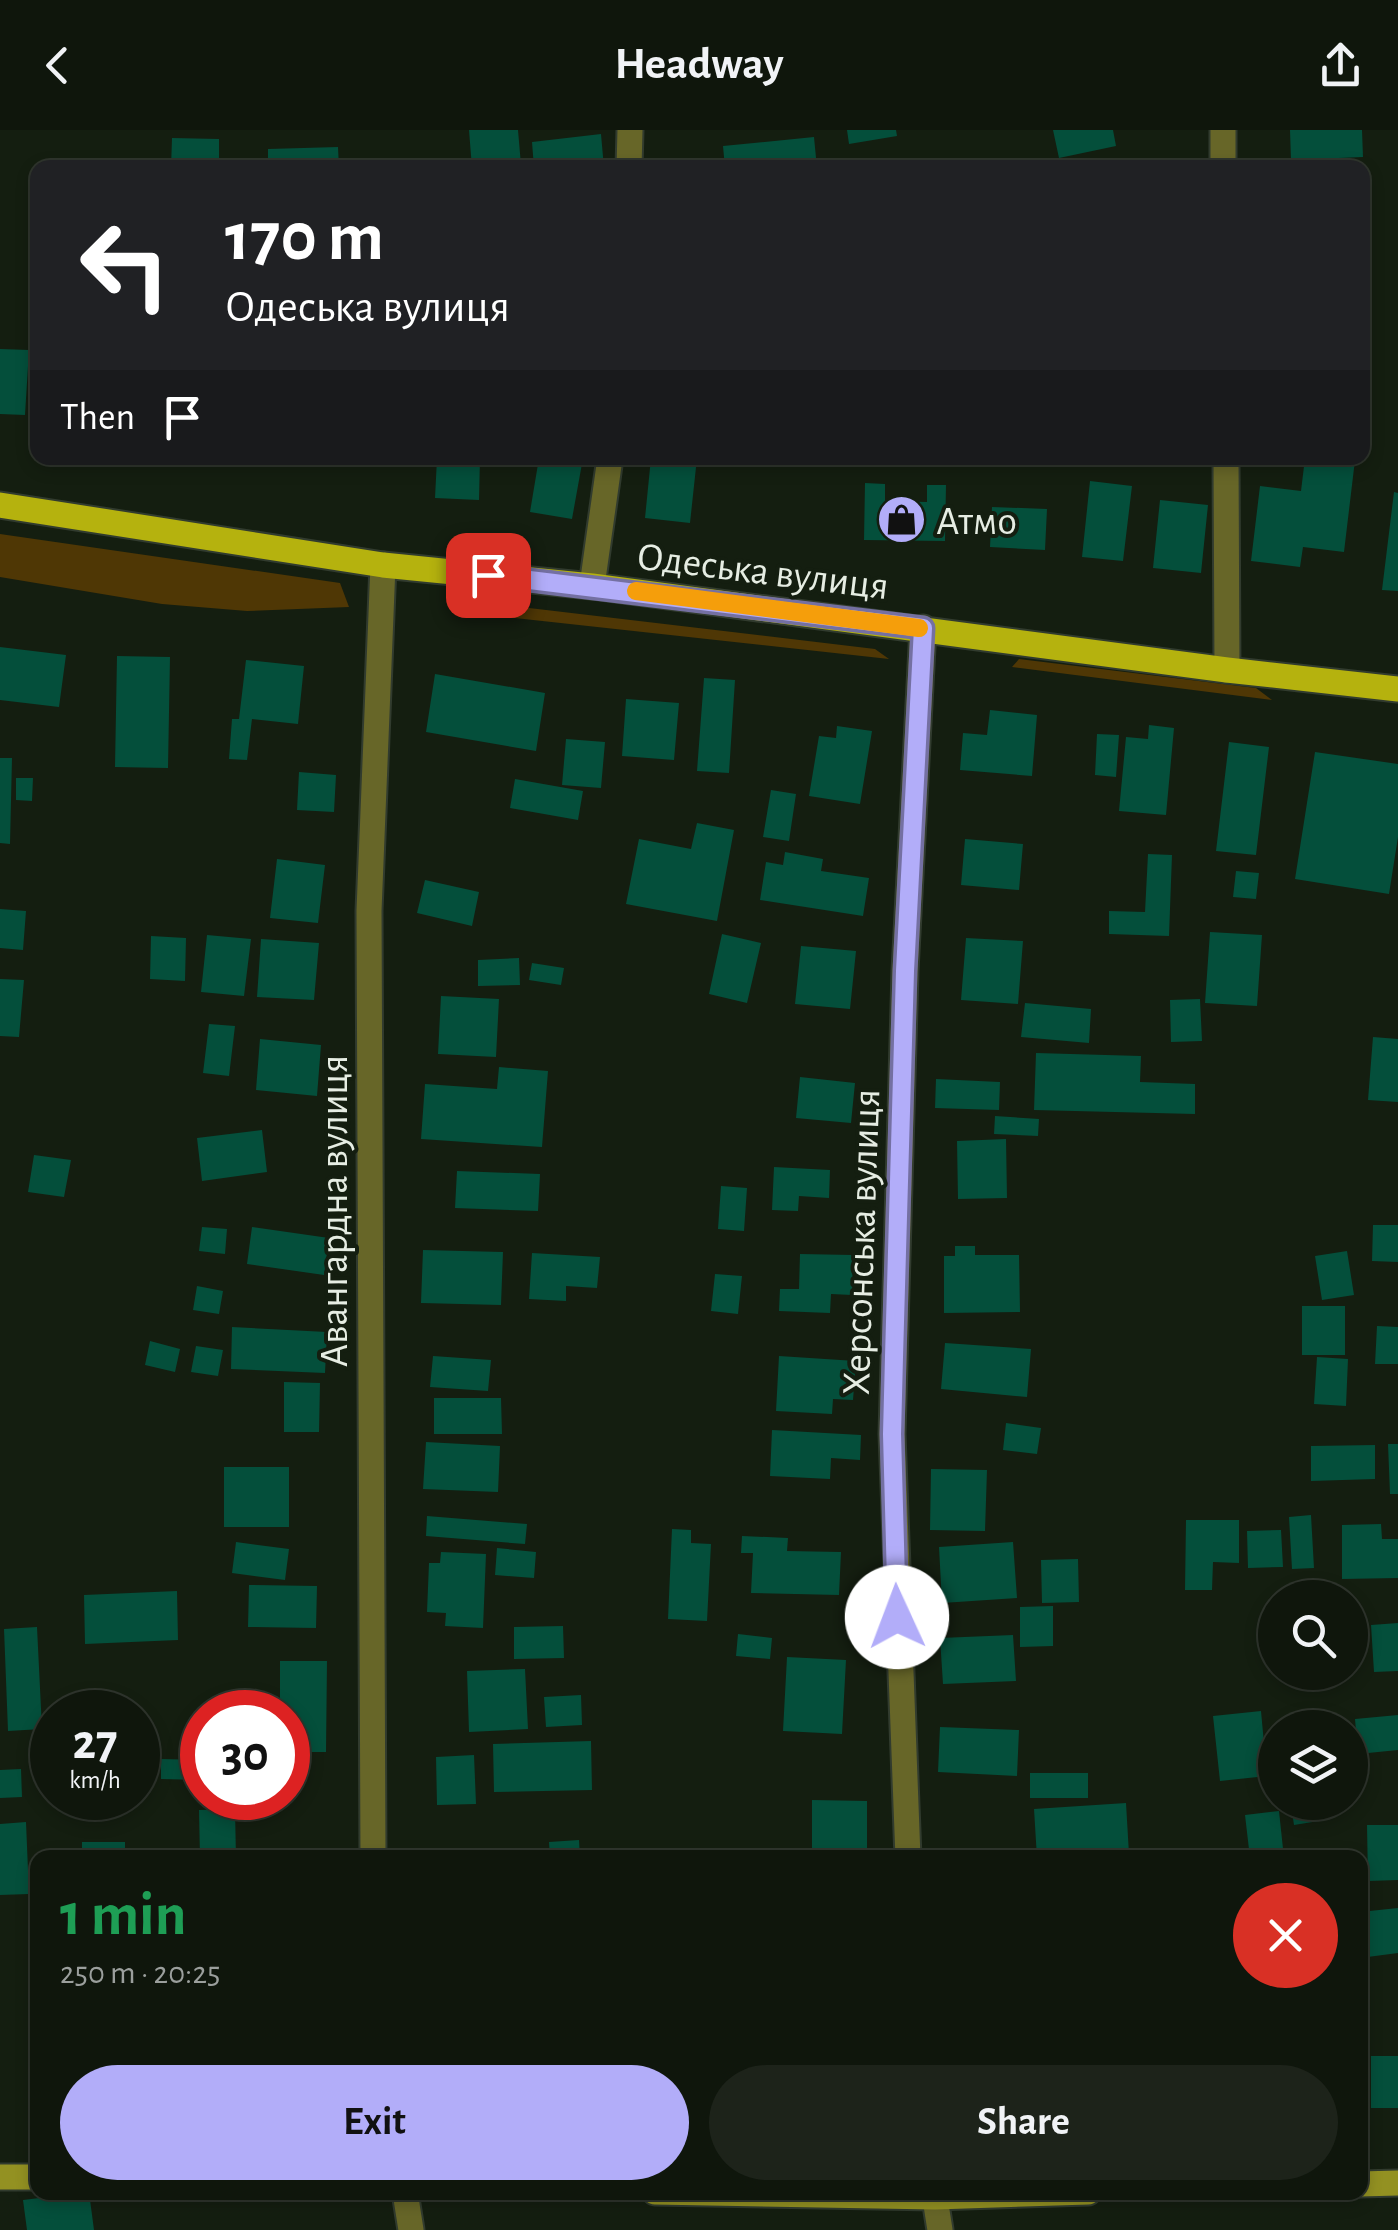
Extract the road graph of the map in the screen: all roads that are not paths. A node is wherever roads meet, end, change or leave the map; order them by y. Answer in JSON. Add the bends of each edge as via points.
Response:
{"nodes":[{"id":1,"x":630,"y":130,"type":"edge"},
{"id":2,"x":1223,"y":130,"type":"edge"},
{"id":3,"x":629,"y":160,"type":"edge"},
{"id":4,"x":1224,"y":160,"type":"edge"},
{"id":5,"x":609,"y":465,"type":"edge"},
{"id":6,"x":1226,"y":465,"type":"edge"},
{"id":7,"x":0,"y":506,"type":"edge"},
{"id":8,"x":384,"y":564,"type":"junction"},
{"id":9,"x":592,"y":586,"type":"junction"},
{"id":10,"x":923,"y":628,"type":"junction"},
{"id":11,"x":1227,"y":670,"type":"junction"},
{"id":12,"x":1398,"y":689,"type":"edge"},
{"id":13,"x":374,"y":1850,"type":"edge"},
{"id":14,"x":908,"y":1850,"type":"edge"},
{"id":15,"x":0,"y":2177,"type":"edge"},
{"id":16,"x":30,"y":2178,"type":"edge"},
{"id":17,"x":1398,"y":2183,"type":"edge"},
{"id":18,"x":1368,"y":2184,"type":"edge"},
{"id":19,"x":406,"y":2200,"type":"edge"},
{"id":20,"x":935,"y":2200,"type":"edge"},
{"id":21,"x":411,"y":2230,"type":"edge"},
{"id":22,"x":940,"y":2230,"type":"edge"}],
"edges":[{"from":1,"to":3,"type":"street"},
{"from":2,"to":4,"type":"street"},
{"from":5,"to":9,"type":"street"},
{"from":6,"to":11,"type":"street"},
{"from":7,"to":8,"type":"main road","name":"Одеська вулиця"},
{"from":8,"to":9,"type":"main road","name":"Одеська вулиця"},
{"from":8,"to":13,"type":"street","name":"Авангардна вулиця","via":[[369,912]]},
{"from":9,"to":10,"type":"main road","name":"Одеська вулиця"},
{"from":10,"to":11,"type":"main road","name":"Одеська вулиця"},
{"from":10,"to":14,"type":"street","name":"Херсонська вулиця","via":[[892,1434]]},
{"from":11,"to":12,"type":"main road","name":"Одеська вулиця"},
{"from":15,"to":16,"type":"street"},
{"from":17,"to":18,"type":"street"},
{"from":19,"to":21,"type":"street"},
{"from":20,"to":22,"type":"street"}]}
